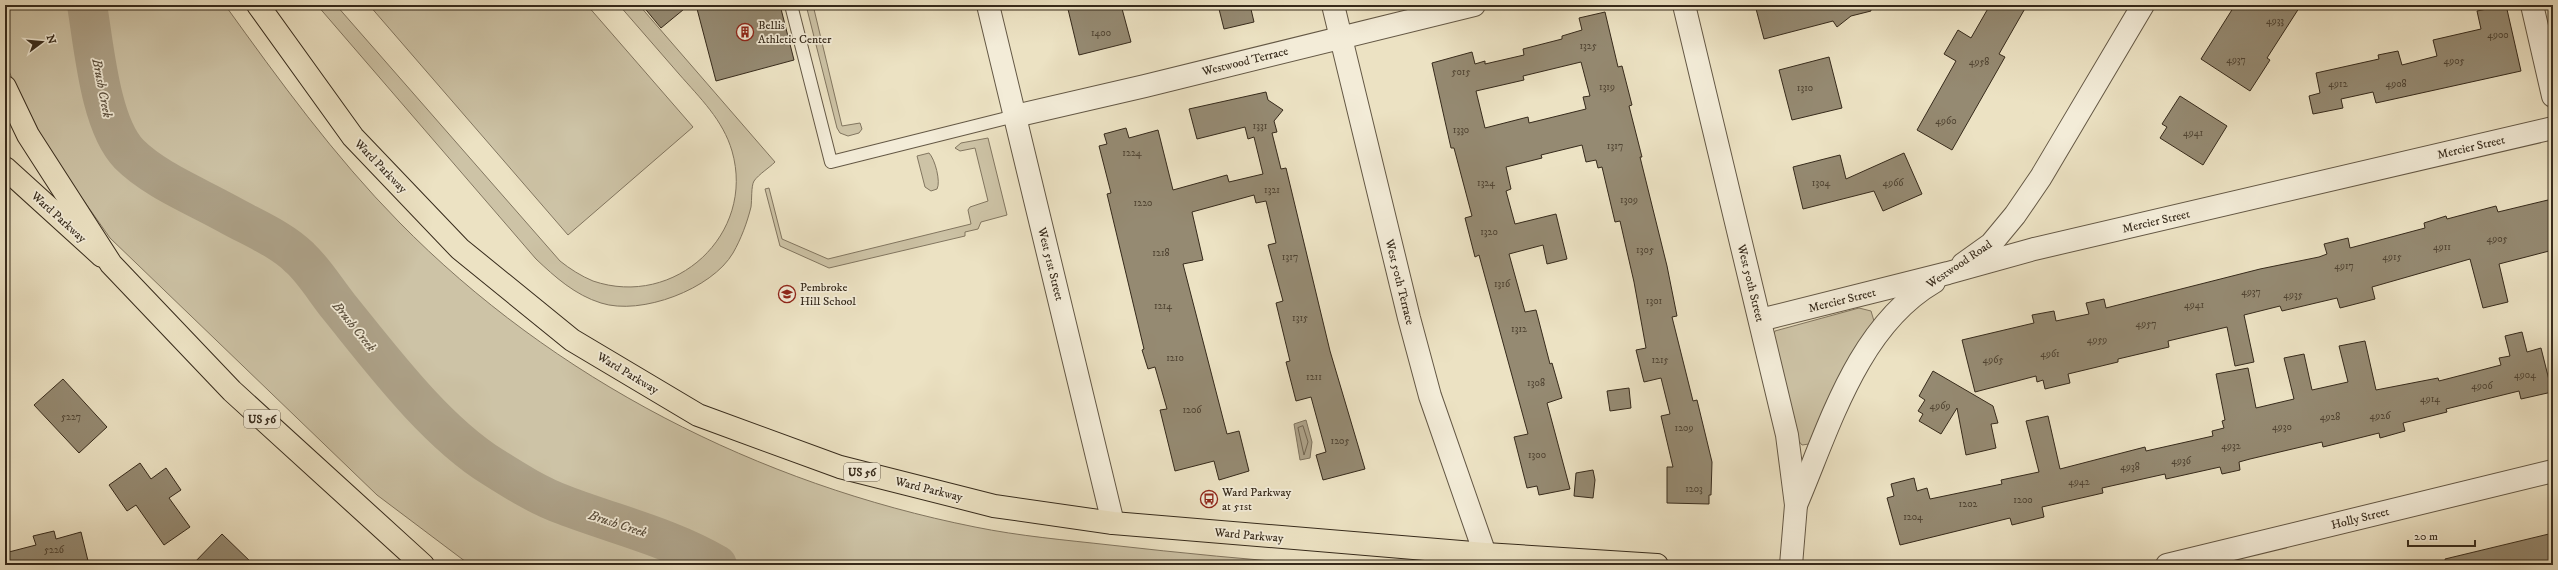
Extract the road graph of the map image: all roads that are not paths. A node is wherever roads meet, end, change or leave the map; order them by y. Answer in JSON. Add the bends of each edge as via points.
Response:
{"nodes":[{"id":1,"x":791,"y":5,"type":"edge"},
{"id":2,"x":988,"y":5,"type":"edge"},
{"id":3,"x":1333,"y":5,"type":"edge"},
{"id":4,"x":1474,"y":5,"type":"edge"},
{"id":5,"x":1684,"y":5,"type":"edge"},
{"id":6,"x":2143,"y":5,"type":"edge"},
{"id":7,"x":2532,"y":5,"type":"edge"},
{"id":8,"x":258,"y":7,"type":"edge"},
{"id":9,"x":1341,"y":38,"type":"junction"},
{"id":10,"x":5,"y":87,"type":"edge"},
{"id":11,"x":2553,"y":96,"type":"edge"},
{"id":12,"x":1015,"y":116,"type":"junction"},
{"id":13,"x":2553,"y":128,"type":"edge"},
{"id":14,"x":5,"y":168,"type":"edge"},
{"id":15,"x":111,"y":264,"type":"junction"},
{"id":16,"x":1948,"y":274,"type":"junction"},
{"id":17,"x":1760,"y":320,"type":"junction"},
{"id":18,"x":2553,"y":471,"type":"edge"},
{"id":19,"x":1796,"y":505,"type":"junction"},
{"id":20,"x":1113,"y":523,"type":"junction"},
{"id":21,"x":1485,"y":554,"type":"junction"},
{"id":22,"x":423,"y":565,"type":"edge"},
{"id":23,"x":1656,"y":565,"type":"edge"},
{"id":24,"x":1791,"y":565,"type":"edge"},
{"id":25,"x":2167,"y":565,"type":"edge"}],
"edges":[{"from":1,"to":12,"type":"lane","via":[[831,162]]},
{"from":2,"to":12,"type":"street","name":"West 51st Street"},
{"from":3,"to":9,"type":"street","name":"West 50th Terrace"},
{"from":4,"to":9,"type":"street","name":"Westwood Terrace"},
{"from":5,"to":17,"type":"street","name":"West 50th Street"},
{"from":6,"to":16,"type":"street","name":"Westwood Road","via":[[2041,177],[2015,215],[1991,244]]},
{"from":7,"to":11,"type":"street"},
{"from":8,"to":20,"type":"main road","name":"Ward Parkway","number":"US 56","via":[[353,137],[460,249],[578,344],[698,415],[840,467],[994,506]]},
{"from":9,"to":12,"type":"street","name":"Westwood Terrace"},
{"from":9,"to":21,"type":"street","name":"West 50th Terrace","via":[[1408,318],[1430,396]]},
{"from":10,"to":15,"type":"main road","number":"US 56","via":[[28,135]]},
{"from":12,"to":20,"type":"street","name":"West 51st Street"},
{"from":13,"to":16,"type":"street","name":"Mercier Street","via":[[2034,250]]},
{"from":14,"to":15,"type":"main road","name":"Ward Parkway"},
{"from":15,"to":22,"type":"main road","name":"Ward Parkway","number":"US 56","via":[[232,391]]},
{"from":16,"to":17,"type":"street","name":"Mercier Street"},
{"from":16,"to":19,"type":"street","name":"Westwood Road","via":[[1916,293],[1888,319],[1847,387]]},
{"from":17,"to":19,"type":"street","name":"West 50th Street","via":[[1787,435]]},
{"from":18,"to":25,"type":"street","name":"Holly Street"},
{"from":19,"to":24,"type":"street","name":"West 50th Street"},
{"from":20,"to":21,"type":"main road","name":"Ward Parkway","number":"US 56"},
{"from":21,"to":23,"type":"main road","name":"Ward Parkway","number":"US 56"}]}
